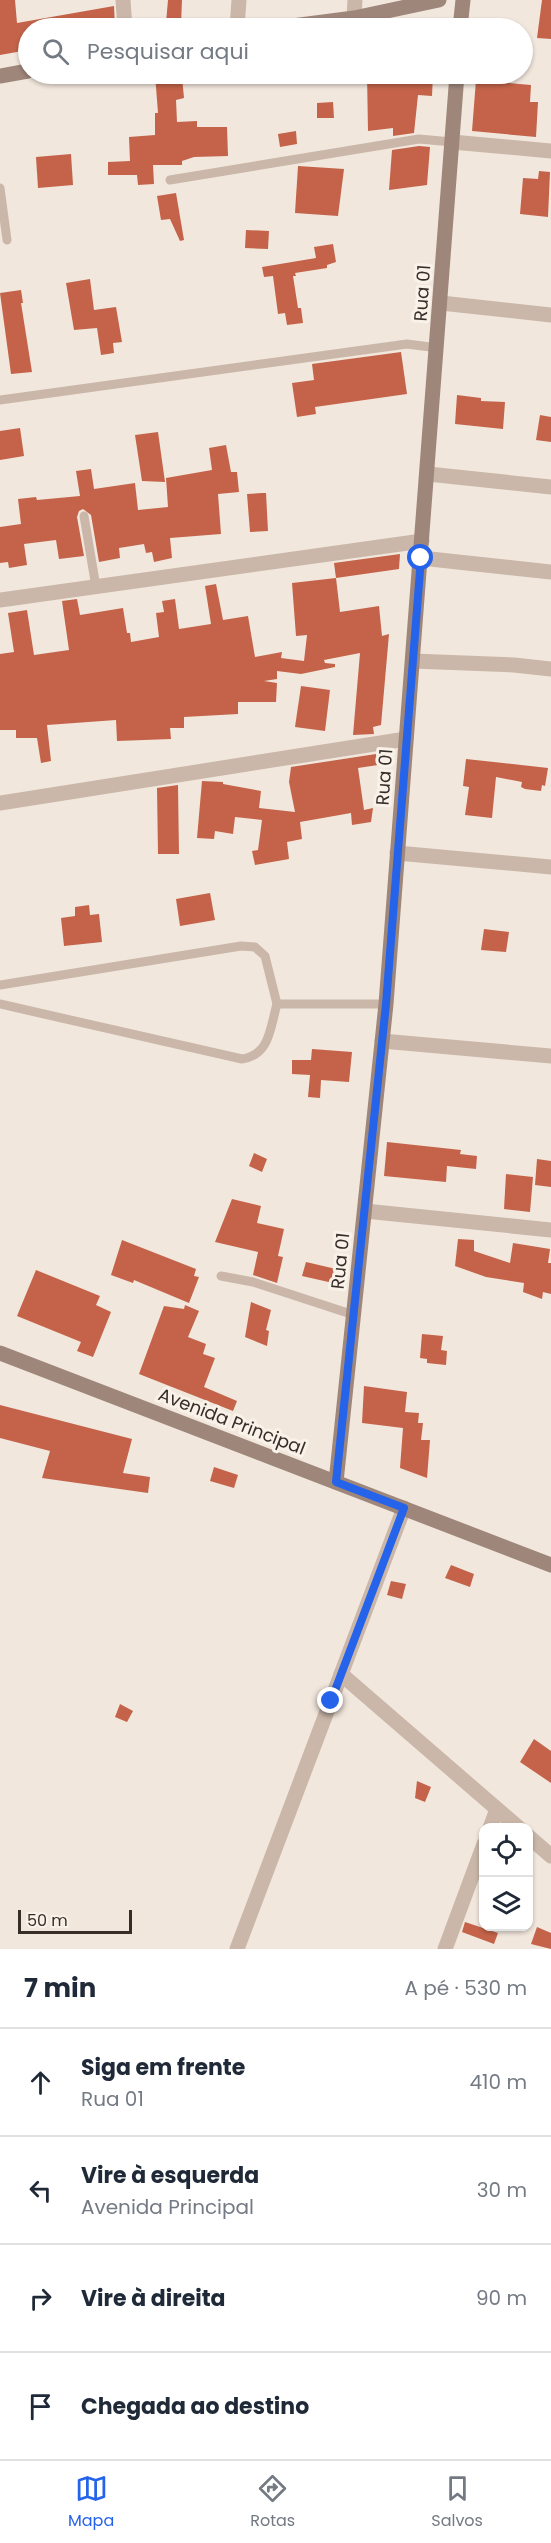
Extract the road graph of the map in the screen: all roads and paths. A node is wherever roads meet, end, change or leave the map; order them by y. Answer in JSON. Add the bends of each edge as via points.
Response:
{"nodes":[{"id":1,"x":123,"y":0,"type":"edge"},
{"id":2,"x":239,"y":0,"type":"edge"},
{"id":3,"x":356,"y":0,"type":"edge"},
{"id":4,"x":439,"y":0,"type":"edge"},
{"id":5,"x":462,"y":0,"type":"edge"},
{"id":6,"x":124,"y":18,"type":"edge"},
{"id":7,"x":238,"y":18,"type":"edge"},
{"id":8,"x":354,"y":18,"type":"joint"},
{"id":9,"x":461,"y":18,"type":"edge"},
{"id":10,"x":18,"y":73,"type":"edge"},
{"id":11,"x":0,"y":76,"type":"edge"},
{"id":12,"x":456,"y":84,"type":"edge"},
{"id":13,"x":452,"y":142,"type":"junction"},
{"id":14,"x":551,"y":151,"type":"edge"},
{"id":15,"x":170,"y":180,"type":"dead end"},
{"id":16,"x":0,"y":188,"type":"edge"},
{"id":17,"x":8,"y":240,"type":"dead end"},
{"id":18,"x":441,"y":303,"type":"junction"},
{"id":19,"x":551,"y":315,"type":"edge"},
{"id":20,"x":438,"y":348,"type":"junction"},
{"id":21,"x":0,"y":399,"type":"edge"},
{"id":22,"x":428,"y":474,"type":"junction"},
{"id":23,"x":551,"y":487,"type":"edge"},
{"id":24,"x":84,"y":516,"type":"dead end"},
{"id":25,"x":422,"y":541,"type":"junction"},
{"id":26,"x":421,"y":558,"type":"junction"},
{"id":27,"x":551,"y":572,"type":"edge"},
{"id":28,"x":96,"y":587,"type":"junction"},
{"id":29,"x":0,"y":600,"type":"edge"},
{"id":30,"x":413,"y":661,"type":"junction"},
{"id":31,"x":551,"y":669,"type":"edge"},
{"id":32,"x":406,"y":739,"type":"junction"},
{"id":33,"x":0,"y":803,"type":"edge"},
{"id":34,"x":397,"y":853,"type":"junction"},
{"id":35,"x":551,"y":867,"type":"edge"},
{"id":36,"x":0,"y":985,"type":"edge"},
{"id":37,"x":0,"y":1004,"type":"edge"},
{"id":38,"x":277,"y":1004,"type":"junction"},
{"id":39,"x":386,"y":1004,"type":"junction"},
{"id":40,"x":381,"y":1041,"type":"junction"},
{"id":41,"x":551,"y":1056,"type":"edge"},
{"id":42,"x":365,"y":1211,"type":"junction"},
{"id":43,"x":551,"y":1230,"type":"edge"},
{"id":44,"x":221,"y":1276,"type":"dead end"},
{"id":45,"x":354,"y":1315,"type":"junction"},
{"id":46,"x":0,"y":1353,"type":"edge"},
{"id":47,"x":336,"y":1482,"type":"junction"},
{"id":48,"x":404,"y":1508,"type":"junction"},
{"id":49,"x":551,"y":1565,"type":"edge"},
{"id":50,"x":341,"y":1674,"type":"junction"},
{"id":51,"x":497,"y":1809,"type":"junction"},
{"id":52,"x":492,"y":1823,"type":"edge"},
{"id":53,"x":514,"y":1823,"type":"edge"},
{"id":54,"x":533,"y":1840,"type":"edge"},
{"id":55,"x":479,"y":1855,"type":"edge"},
{"id":56,"x":551,"y":1856,"type":"edge"},
{"id":57,"x":237,"y":1949,"type":"edge"},
{"id":58,"x":445,"y":1949,"type":"edge"}],
"edges":[{"from":1,"to":6,"type":"street"},
{"from":2,"to":7,"type":"street"},
{"from":3,"to":8,"type":"street"},
{"from":4,"to":8,"type":"street"},
{"from":5,"to":9,"type":"street"},
{"from":10,"to":11,"type":"street"},
{"from":12,"to":13,"type":"street","name":"Rua 01"},
{"from":13,"to":14,"type":"street"},
{"from":13,"to":15,"type":"lane","via":[[418,139]]},
{"from":13,"to":18,"type":"street","name":"Rua 01"},
{"from":16,"to":17,"type":"lane"},
{"from":18,"to":19,"type":"street"},
{"from":18,"to":20,"type":"street","name":"Rua 01"},
{"from":20,"to":21,"type":"lane","via":[[407,344]]},
{"from":20,"to":22,"type":"street","name":"Rua 01"},
{"from":22,"to":23,"type":"street"},
{"from":22,"to":25,"type":"street","name":"Rua 01"},
{"from":24,"to":28,"type":"lane"},
{"from":25,"to":26,"type":"street","name":"Rua 01"},
{"from":25,"to":28,"type":"street"},
{"from":26,"to":27,"type":"street"},
{"from":26,"to":30,"type":"street","name":"Rua 01"},
{"from":28,"to":29,"type":"street"},
{"from":30,"to":31,"type":"street"},
{"from":30,"to":32,"type":"street","name":"Rua 01"},
{"from":32,"to":33,"type":"street"},
{"from":32,"to":34,"type":"street","name":"Rua 01"},
{"from":34,"to":35,"type":"street"},
{"from":34,"to":39,"type":"street","name":"Rua 01"},
{"from":36,"to":38,"type":"lane","via":[[241,946],[255,947],[265,956]]},
{"from":37,"to":38,"type":"lane","via":[[242,1059],[255,1057],[264,1047]]},
{"from":38,"to":39,"type":"lane"},
{"from":39,"to":40,"type":"street","name":"Rua 01"},
{"from":40,"to":41,"type":"street"},
{"from":40,"to":42,"type":"street","name":"Rua 01"},
{"from":42,"to":43,"type":"street"},
{"from":42,"to":45,"type":"street","name":"Rua 01"},
{"from":44,"to":45,"type":"lane","via":[[253,1282]]},
{"from":45,"to":47,"type":"street","name":"Rua 01"},
{"from":46,"to":47,"type":"street","name":"Avenida Principal"},
{"from":47,"to":48,"type":"street","name":"Avenida Principal"},
{"from":48,"to":49,"type":"street","name":"Avenida Principal"},
{"from":48,"to":50,"type":"street"},
{"from":50,"to":51,"type":"street"},
{"from":50,"to":57,"type":"street"},
{"from":51,"to":52,"type":"street"},
{"from":51,"to":53,"type":"street"},
{"from":54,"to":56,"type":"street"},
{"from":55,"to":58,"type":"street"}]}
